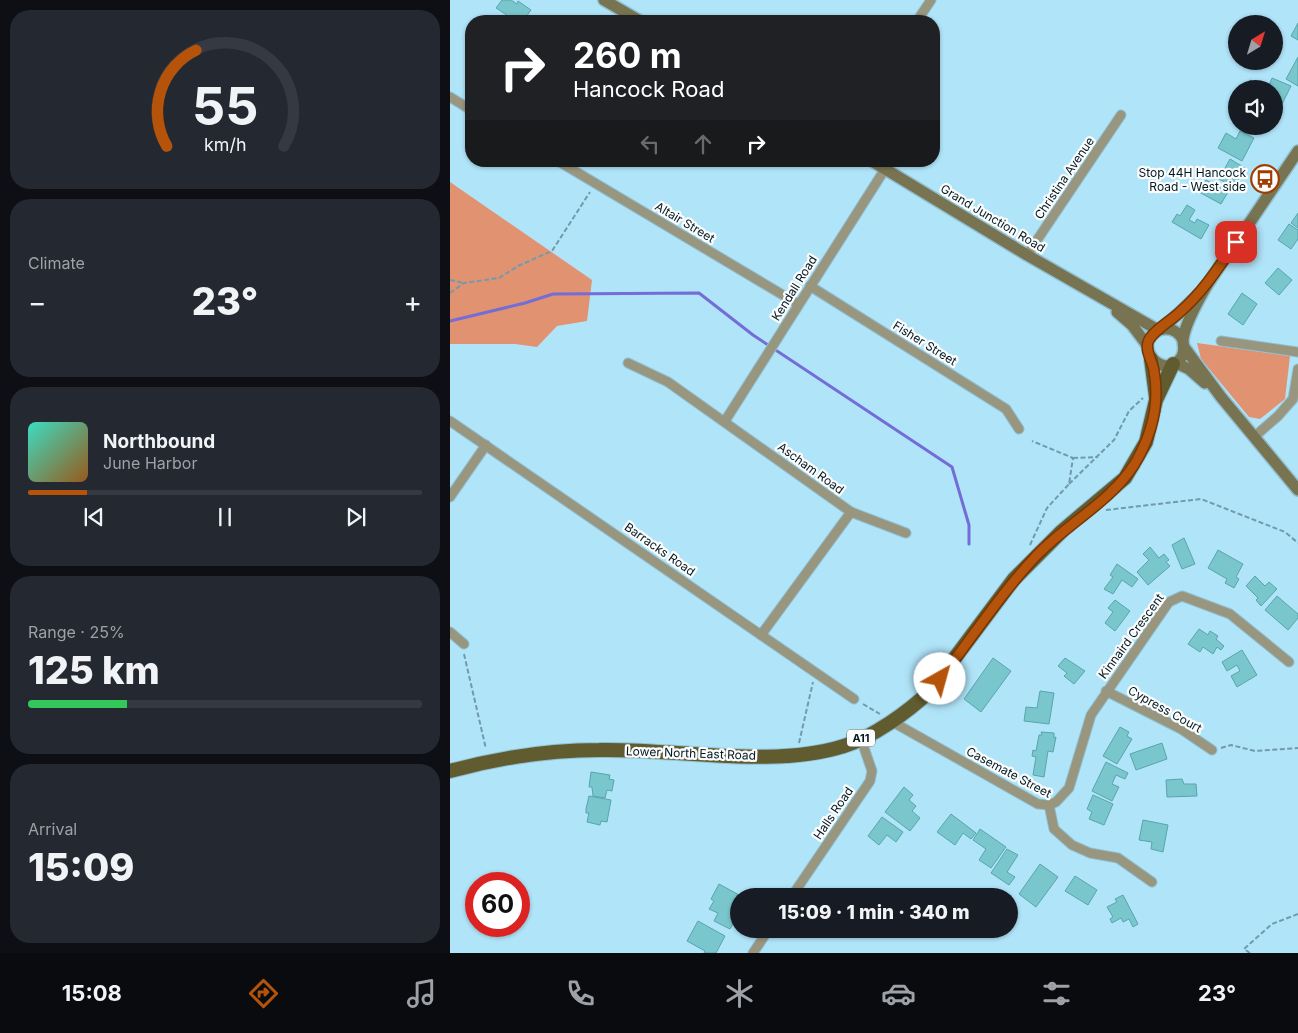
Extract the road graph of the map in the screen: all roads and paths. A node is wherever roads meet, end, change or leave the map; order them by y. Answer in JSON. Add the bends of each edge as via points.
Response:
{"nodes":[{"id":1,"x":604,"y":0,"type":"edge"},
{"id":2,"x":932,"y":0,"type":"edge"},
{"id":3,"x":630,"y":15,"type":"edge"},
{"id":4,"x":921,"y":15,"type":"edge"},
{"id":5,"x":450,"y":97,"type":"edge"},
{"id":6,"x":465,"y":106,"type":"edge"},
{"id":7,"x":1121,"y":115,"type":"dead end"},
{"id":8,"x":1298,"y":151,"type":"edge"},
{"id":9,"x":568,"y":167,"type":"edge"},
{"id":10,"x":882,"y":167,"type":"edge"},
{"id":11,"x":885,"y":169,"type":"junction"},
{"id":12,"x":596,"y":183,"type":"junction"},
{"id":13,"x":1027,"y":255,"type":"junction"},
{"id":14,"x":450,"y":280,"type":"edge"},
{"id":15,"x":464,"y":283,"type":"junction"},
{"id":16,"x":810,"y":286,"type":"junction"},
{"id":17,"x":1206,"y":287,"type":"junction"},
{"id":18,"x":450,"y":293,"type":"edge"},
{"id":19,"x":1101,"y":297,"type":"junction"},
{"id":20,"x":798,"y":304,"type":"junction"},
{"id":21,"x":1160,"y":330,"type":"junction"},
{"id":22,"x":1221,"y":341,"type":"dead end"},
{"id":23,"x":1184,"y":343,"type":"junction"},
{"id":24,"x":1149,"y":352,"type":"junction"},
{"id":25,"x":1298,"y":352,"type":"edge"},
{"id":26,"x":628,"y":363,"type":"dead end"},
{"id":27,"x":1174,"y":363,"type":"junction"},
{"id":28,"x":1298,"y":369,"type":"edge"},
{"id":29,"x":1151,"y":398,"type":"junction"},
{"id":30,"x":1221,"y":398,"type":"junction"},
{"id":31,"x":450,"y":421,"type":"edge"},
{"id":32,"x":725,"y":421,"type":"junction"},
{"id":33,"x":1019,"y":429,"type":"dead end"},
{"id":34,"x":1254,"y":437,"type":"junction"},
{"id":35,"x":1032,"y":441,"type":"dead end"},
{"id":36,"x":486,"y":445,"type":"junction"},
{"id":37,"x":1073,"y":458,"type":"junction"},
{"id":38,"x":1098,"y":458,"type":"junction"},
{"id":39,"x":1068,"y":484,"type":"junction"},
{"id":40,"x":1298,"y":490,"type":"edge"},
{"id":41,"x":450,"y":497,"type":"edge"},
{"id":42,"x":851,"y":512,"type":"junction"},
{"id":43,"x":1088,"y":512,"type":"junction"},
{"id":44,"x":906,"y":533,"type":"dead end"},
{"id":45,"x":1298,"y":543,"type":"edge"},
{"id":46,"x":1026,"y":552,"type":"dead end"},
{"id":47,"x":450,"y":632,"type":"edge"},
{"id":48,"x":761,"y":635,"type":"junction"},
{"id":49,"x":463,"y":643,"type":"joint"},
{"id":50,"x":1289,"y":662,"type":"dead end"},
{"id":51,"x":815,"y":672,"type":"junction"},
{"id":52,"x":1106,"y":691,"type":"junction"},
{"id":53,"x":854,"y":699,"type":"joint"},
{"id":54,"x":892,"y":721,"type":"junction"},
{"id":55,"x":861,"y":739,"type":"junction"},
{"id":56,"x":1298,"y":748,"type":"edge"},
{"id":57,"x":1212,"y":750,"type":"joint"},
{"id":58,"x":796,"y":754,"type":"junction"},
{"id":59,"x":488,"y":761,"type":"junction"},
{"id":60,"x":450,"y":771,"type":"edge"},
{"id":61,"x":1049,"y":805,"type":"junction"},
{"id":62,"x":1152,"y":882,"type":"dead end"},
{"id":63,"x":797,"y":888,"type":"edge"},
{"id":64,"x":1298,"y":914,"type":"edge"},
{"id":65,"x":764,"y":938,"type":"edge"},
{"id":66,"x":753,"y":953,"type":"edge"},
{"id":67,"x":1250,"y":953,"type":"edge"}],
"edges":[{"from":1,"to":3,"type":"main road"},
{"from":2,"to":4,"type":"street"},
{"from":5,"to":6,"type":"street"},
{"from":7,"to":13,"type":"street","name":"Christina Avenue"},
{"from":8,"to":17,"type":"main road","number":"A11"},
{"from":9,"to":12,"type":"street","name":"Altair Street"},
{"from":10,"to":11,"type":"main road","name":"Grand Junction Road"},
{"from":11,"to":13,"type":"main road","name":"Grand Junction Road"},
{"from":11,"to":16,"type":"street","name":"Kendall Road"},
{"from":12,"to":15,"type":"path","via":[[552,251],[499,278]]},
{"from":12,"to":20,"type":"street","name":"Altair Street"},
{"from":13,"to":19,"type":"main road","name":"Grand Junction Road"},
{"from":14,"to":15,"type":"path"},
{"from":15,"to":18,"type":"path"},
{"from":16,"to":20,"type":"street","name":"Kendall Road"},
{"from":16,"to":33,"type":"street","name":"Fisher Street","via":[[1006,409]]},
{"from":17,"to":21,"type":"main road","number":"A11"},
{"from":17,"to":23,"type":"main road","number":"A11"},
{"from":19,"to":21,"type":"main road","name":"Grand Junction Road"},
{"from":19,"to":24,"type":"main road","name":"Grand Junction Road","via":[[1132,325]]},
{"from":20,"to":32,"type":"street","name":"Kendall Road"},
{"from":21,"to":23,"type":"main road","via":[[1174,331]]},
{"from":21,"to":24,"type":"main road","number":"A11","via":[[1150,336]]},
{"from":22,"to":25,"type":"street"},
{"from":23,"to":27,"type":"main road","number":"A11","via":[[1183,354]]},
{"from":23,"to":30,"type":"main road"},
{"from":24,"to":27,"type":"main road","via":[[1159,364]]},
{"from":24,"to":29,"type":"main road","name":"Lower North East Road","number":"A11"},
{"from":26,"to":32,"type":"street","name":"Ascham Road","via":[[668,382]]},
{"from":27,"to":29,"type":"main road","name":"Lower North East Road","number":"A11"},
{"from":27,"to":30,"type":"main road","via":[[1189,369]]},
{"from":28,"to":34,"type":"street","via":[[1294,399]]},
{"from":29,"to":38,"type":"path","via":[[1129,411],[1114,440]]},
{"from":29,"to":43,"type":"main road","name":"Lower North East Road","number":"A11","via":[[1149,433],[1135,462],[1116,488]]},
{"from":30,"to":34,"type":"main road"},
{"from":31,"to":36,"type":"street","name":"Barracks Road"},
{"from":32,"to":42,"type":"street","name":"Ascham Road"},
{"from":34,"to":40,"type":"main road"},
{"from":35,"to":37,"type":"path"},
{"from":36,"to":41,"type":"street"},
{"from":36,"to":48,"type":"street","name":"Barracks Road"},
{"from":37,"to":38,"type":"path"},
{"from":37,"to":39,"type":"path"},
{"from":38,"to":39,"type":"path"},
{"from":39,"to":46,"type":"path","via":[[1048,508]]},
{"from":42,"to":44,"type":"street","name":"Ascham Road"},
{"from":42,"to":48,"type":"street"},
{"from":43,"to":45,"type":"path","via":[[1201,499],[1285,532]]},
{"from":43,"to":54,"type":"main road","name":"Lower North East Road","number":"A11","via":[[1062,531],[1014,579],[930,692]]},
{"from":47,"to":49,"type":"street"},
{"from":48,"to":51,"type":"street","name":"Barracks Road"},
{"from":49,"to":59,"type":"path"},
{"from":50,"to":52,"type":"street","name":"Kinnaird Crescent","via":[[1230,614],[1182,596],[1170,602]]},
{"from":51,"to":53,"type":"street","name":"Barracks Road"},
{"from":51,"to":58,"type":"path"},
{"from":52,"to":57,"type":"street","name":"Cypress Court","via":[[1181,729]]},
{"from":52,"to":61,"type":"street","name":"Kinnaird Crescent","via":[[1087,724],[1069,788]]},
{"from":53,"to":54,"type":"path"},
{"from":54,"to":55,"type":"main road","name":"Lower North East Road","number":"A11"},
{"from":54,"to":61,"type":"street","name":"Casemate Street","via":[[1038,804]]},
{"from":55,"to":58,"type":"main road","name":"Lower North East Road","number":"A11","via":[[844,746]]},
{"from":55,"to":63,"type":"street","name":"Halls Road","via":[[872,771],[870,781]]},
{"from":56,"to":57,"type":"path","via":[[1254,751],[1232,745]]},
{"from":58,"to":59,"type":"main road","name":"Lower North East Road","number":"A11","via":[[744,757],[600,750]]},
{"from":59,"to":60,"type":"main road","name":"Lower North East Road","number":"A11"},
{"from":61,"to":62,"type":"street","name":"Casemate Street","via":[[1054,829],[1072,844],[1090,853],[1118,858]]},
{"from":64,"to":67,"type":"path","via":[[1272,924],[1244,949]]},
{"from":65,"to":66,"type":"street"}]}
